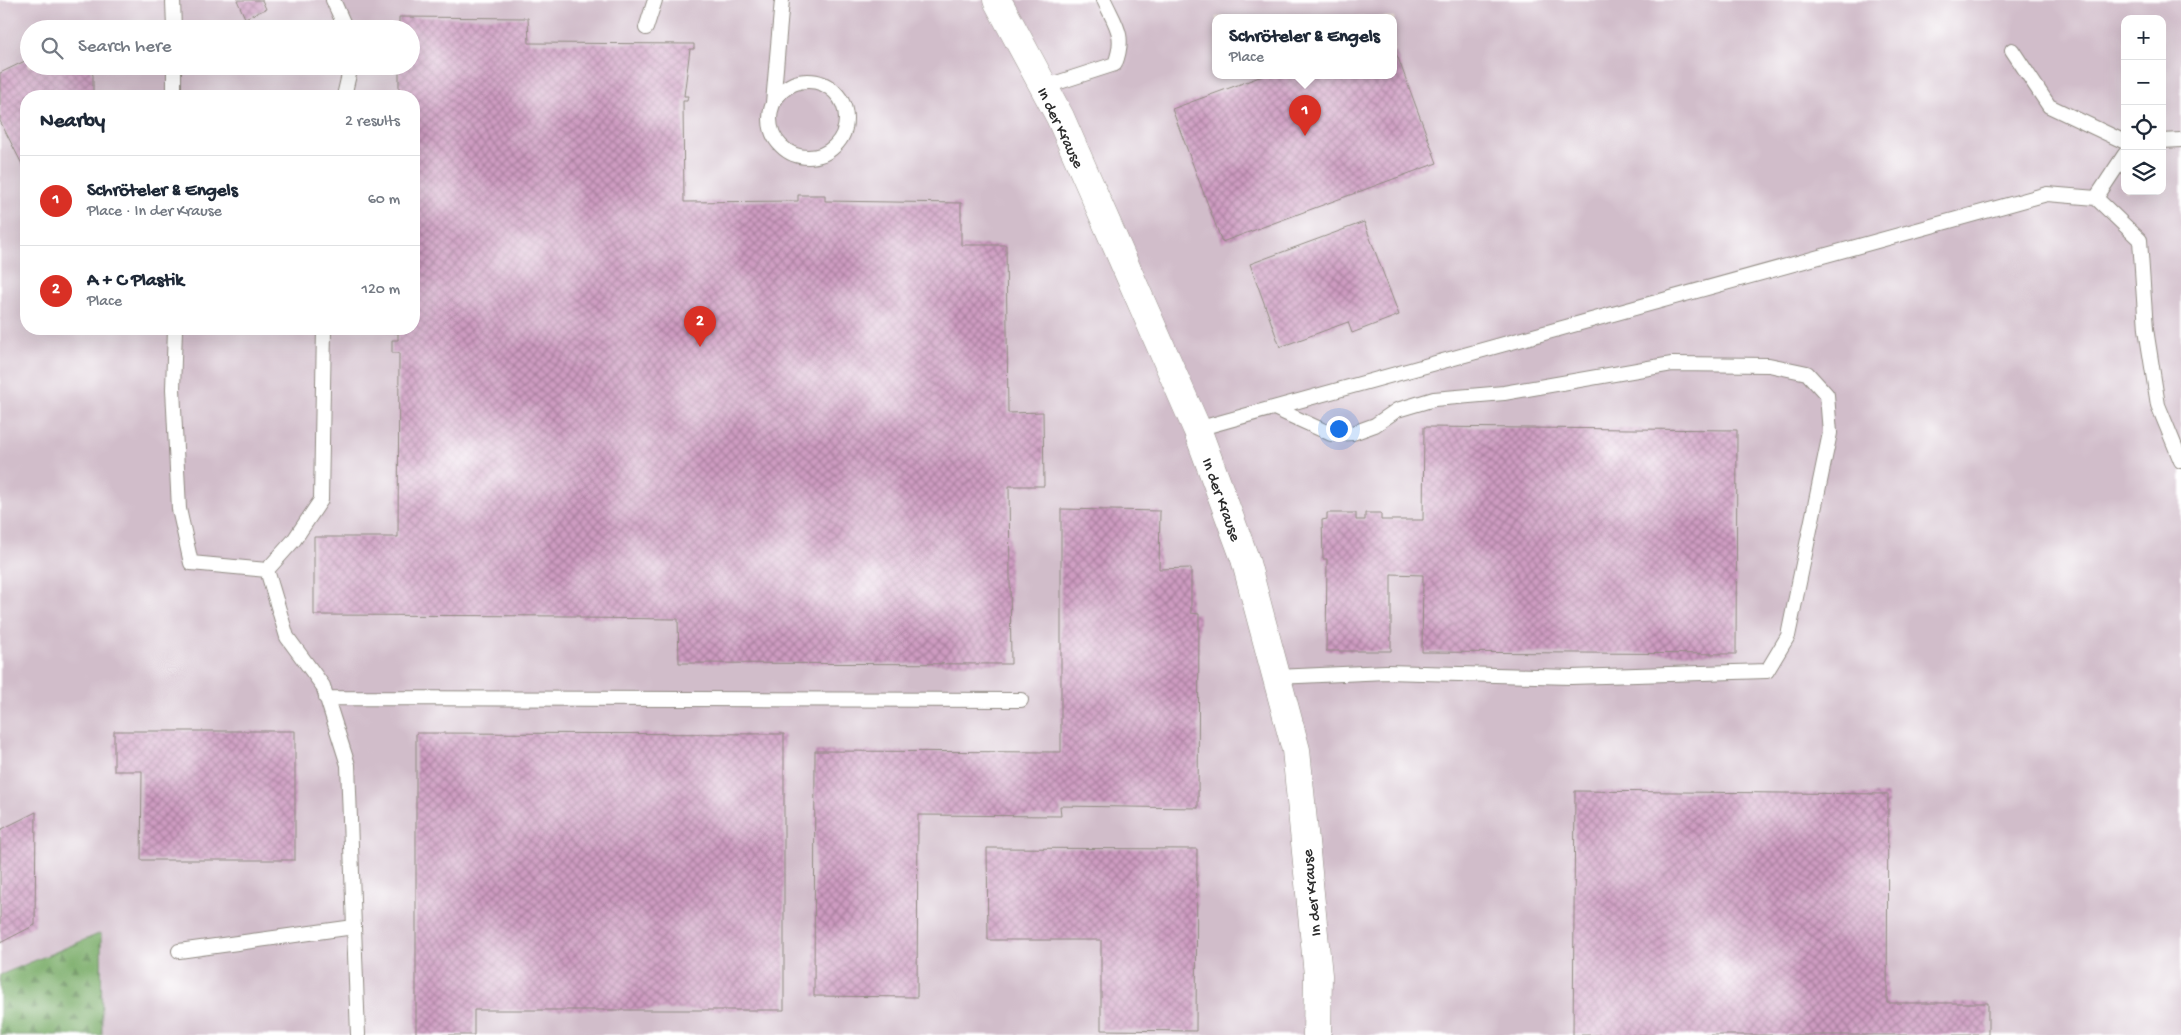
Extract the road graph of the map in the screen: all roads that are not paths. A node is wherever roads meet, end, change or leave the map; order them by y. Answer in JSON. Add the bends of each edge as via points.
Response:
{"nodes":[{"id":1,"x":174,"y":0,"type":"edge"},
{"id":2,"x":333,"y":0,"type":"edge"},
{"id":3,"x":655,"y":0,"type":"edge"},
{"id":4,"x":782,"y":0,"type":"edge"},
{"id":5,"x":998,"y":0,"type":"edge"},
{"id":6,"x":1104,"y":0,"type":"edge"},
{"id":7,"x":174,"y":20,"type":"edge"},
{"id":8,"x":342,"y":20,"type":"edge"},
{"id":9,"x":646,"y":28,"type":"dead end"},
{"id":10,"x":2012,"y":50,"type":"dead end"},
{"id":11,"x":174,"y":75,"type":"edge"},
{"id":12,"x":349,"y":75,"type":"edge"},
{"id":13,"x":1044,"y":87,"type":"junction"},
{"id":14,"x":174,"y":90,"type":"edge"},
{"id":15,"x":345,"y":90,"type":"edge"},
{"id":16,"x":773,"y":103,"type":"junction"},
{"id":17,"x":2121,"y":140,"type":"edge"},
{"id":18,"x":2181,"y":140,"type":"edge"},
{"id":19,"x":2166,"y":142,"type":"edge"},
{"id":20,"x":2121,"y":160,"type":"edge"},
{"id":21,"x":2096,"y":198,"type":"junction"},
{"id":22,"x":175,"y":335,"type":"edge"},
{"id":23,"x":324,"y":335,"type":"edge"},
{"id":24,"x":1274,"y":408,"type":"junction"},
{"id":25,"x":1197,"y":429,"type":"junction"},
{"id":26,"x":2181,"y":461,"type":"edge"},
{"id":27,"x":267,"y":570,"type":"junction"},
{"id":28,"x":1277,"y":677,"type":"junction"},
{"id":29,"x":326,"y":698,"type":"junction"},
{"id":30,"x":1022,"y":700,"type":"dead end"},
{"id":31,"x":354,"y":927,"type":"junction"},
{"id":32,"x":179,"y":952,"type":"dead end"},
{"id":33,"x":358,"y":1035,"type":"edge"},
{"id":34,"x":1317,"y":1035,"type":"edge"}],
"edges":[{"from":1,"to":7,"type":"lane"},
{"from":2,"to":8,"type":"lane"},
{"from":3,"to":9,"type":"lane"},
{"from":4,"to":16,"type":"lane"},
{"from":5,"to":13,"type":"street","name":"In der Krause"},
{"from":6,"to":13,"type":"lane","via":[[1119,33],[1121,47],[1115,64]]},
{"from":10,"to":17,"type":"lane","via":[[2049,106]]},
{"from":11,"to":14,"type":"lane"},
{"from":12,"to":15,"type":"lane"},
{"from":13,"to":25,"type":"street","name":"In der Krause"},
{"from":16,"to":16,"type":"lane","via":[[771,128],[776,140],[797,155],[822,154],[832,148],[845,127],[842,103],[826,85],[802,81],[790,85]]},
{"from":18,"to":19,"type":"lane"},
{"from":20,"to":21,"type":"lane"},
{"from":21,"to":24,"type":"lane","via":[[2046,194]]},
{"from":21,"to":26,"type":"lane","via":[[2140,240],[2146,329],[2158,405]]},
{"from":22,"to":27,"type":"lane","via":[[179,509],[191,564]]},
{"from":23,"to":27,"type":"lane","via":[[321,500],[294,540]]},
{"from":24,"to":25,"type":"lane"},
{"from":24,"to":28,"type":"lane","via":[[1331,434],[1353,433],[1398,410],[1434,399],[1504,393],[1672,364],[1769,365],[1807,373],[1827,395],[1830,433],[1788,636],[1767,671],[1571,677],[1386,672]]},
{"from":25,"to":28,"type":"street","name":"In der Krause","via":[[1245,559]]},
{"from":27,"to":29,"type":"lane","via":[[287,637],[323,686]]},
{"from":28,"to":34,"type":"street","name":"In der Krause","via":[[1296,750],[1318,975]]},
{"from":29,"to":30,"type":"lane"},
{"from":29,"to":31,"type":"lane","via":[[348,764]]},
{"from":31,"to":32,"type":"lane"},
{"from":31,"to":33,"type":"lane"}]}
